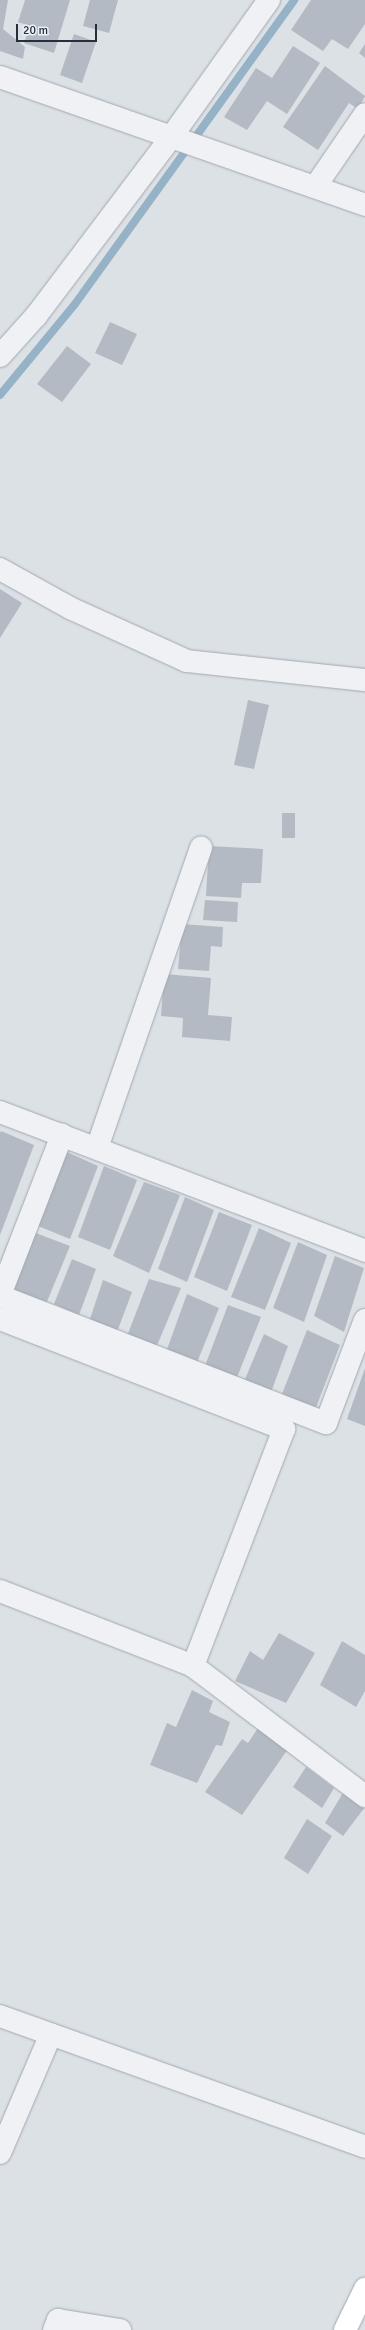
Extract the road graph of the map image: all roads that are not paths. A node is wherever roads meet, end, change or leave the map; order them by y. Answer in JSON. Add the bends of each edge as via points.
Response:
{"nodes":[{"id":1,"x":269,"y":0,"type":"edge"},
{"id":2,"x":0,"y":77,"type":"edge"},
{"id":3,"x":365,"y":114,"type":"edge"},
{"id":4,"x":172,"y":136,"type":"junction"},
{"id":5,"x":315,"y":187,"type":"junction"},
{"id":6,"x":365,"y":205,"type":"edge"},
{"id":7,"x":0,"y":356,"type":"edge"},
{"id":8,"x":0,"y":569,"type":"edge"},
{"id":9,"x":365,"y":680,"type":"edge"},
{"id":10,"x":201,"y":847,"type":"dead end"},
{"id":11,"x":0,"y":1112,"type":"edge"},
{"id":12,"x":62,"y":1135,"type":"junction"},
{"id":13,"x":98,"y":1148,"type":"junction"},
{"id":14,"x":365,"y":1251,"type":"edge"},
{"id":15,"x":0,"y":1295,"type":"edge"},
{"id":16,"x":0,"y":1319,"type":"edge"},
{"id":17,"x":365,"y":1320,"type":"edge"},
{"id":18,"x":0,"y":1591,"type":"edge"},
{"id":19,"x":193,"y":1666,"type":"junction"},
{"id":20,"x":365,"y":1796,"type":"edge"},
{"id":21,"x":0,"y":2016,"type":"edge"},
{"id":22,"x":51,"y":2034,"type":"junction"},
{"id":23,"x":365,"y":2147,"type":"edge"},
{"id":24,"x":0,"y":2153,"type":"edge"},
{"id":25,"x":365,"y":2289,"type":"edge"},
{"id":26,"x":54,"y":2330,"type":"edge"},
{"id":27,"x":120,"y":2330,"type":"edge"},
{"id":28,"x":345,"y":2330,"type":"edge"}],
"edges":[{"from":1,"to":4,"type":"street"},
{"from":2,"to":4,"type":"street"},
{"from":3,"to":5,"type":"street"},
{"from":4,"to":5,"type":"street"},
{"from":4,"to":7,"type":"street","via":[[36,316]]},
{"from":5,"to":6,"type":"street"},
{"from":8,"to":9,"type":"street","via":[[70,608],[187,661]]},
{"from":10,"to":13,"type":"street"},
{"from":11,"to":12,"type":"street"},
{"from":12,"to":13,"type":"street"},
{"from":12,"to":15,"type":"street"},
{"from":13,"to":14,"type":"street"},
{"from":15,"to":17,"type":"street","via":[[326,1423]]},
{"from":16,"to":19,"type":"street","via":[[284,1430]]},
{"from":18,"to":19,"type":"street"},
{"from":19,"to":20,"type":"street"},
{"from":21,"to":22,"type":"street"},
{"from":22,"to":23,"type":"street"},
{"from":22,"to":24,"type":"street"},
{"from":25,"to":28,"type":"main road"},
{"from":26,"to":27,"type":"street","via":[[58,2320]]}]}
